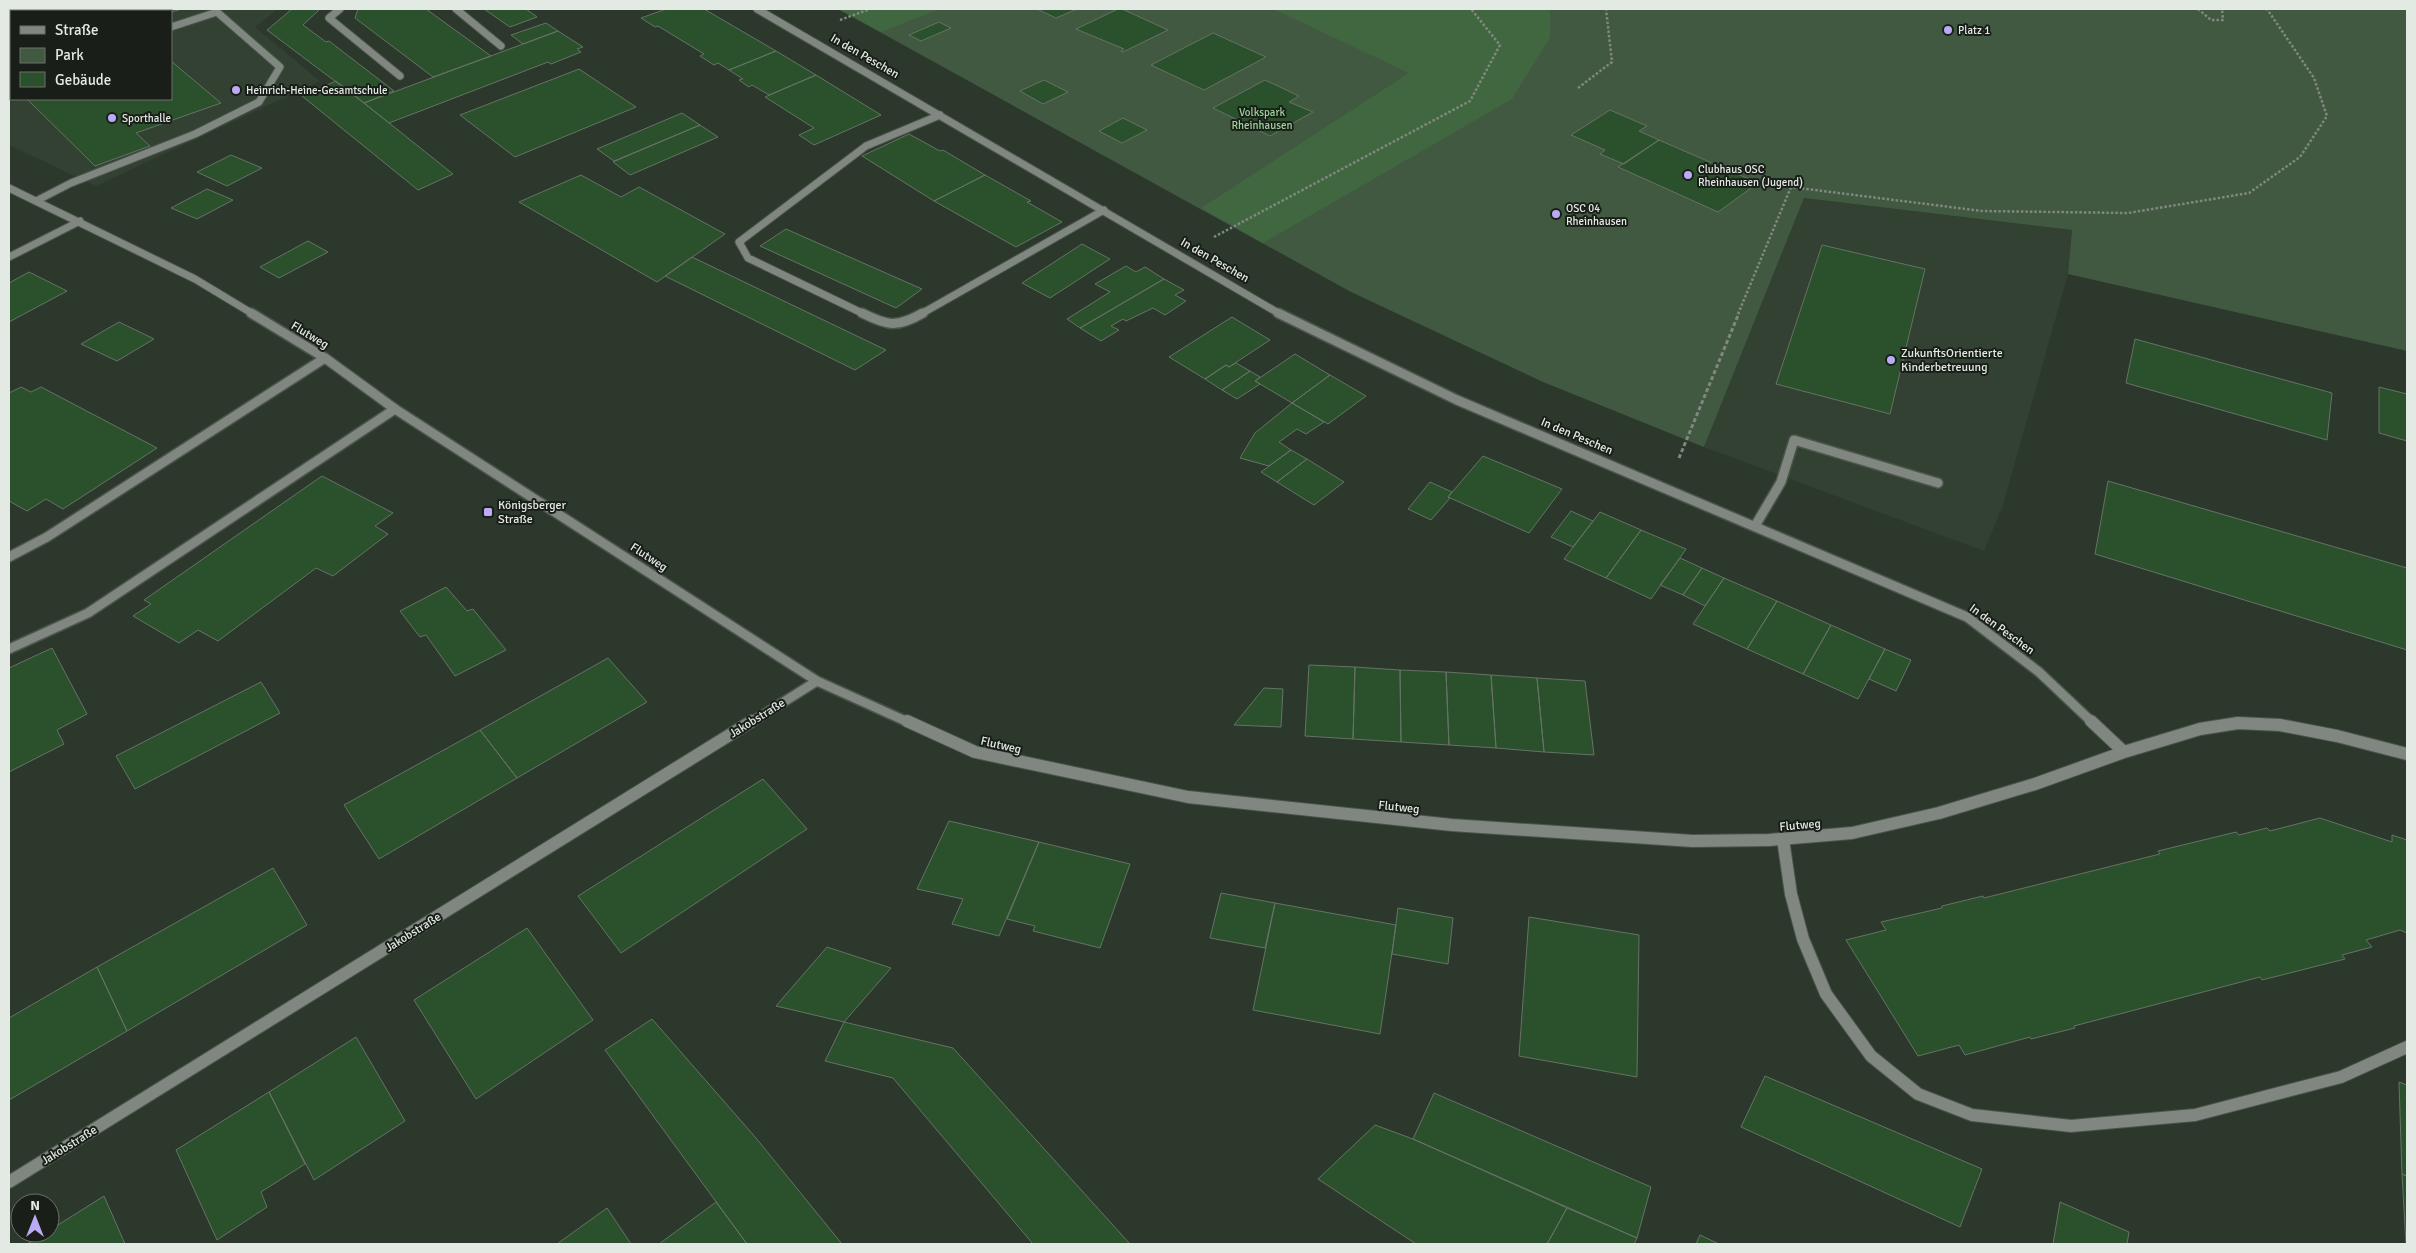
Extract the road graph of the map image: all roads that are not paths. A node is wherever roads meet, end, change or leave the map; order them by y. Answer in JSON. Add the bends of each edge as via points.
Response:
{"nodes":[{"id":1,"x":340,"y":9,"type":"edge"},
{"id":2,"x":456,"y":9,"type":"edge"},
{"id":3,"x":757,"y":9,"type":"edge"},
{"id":4,"x":172,"y":27,"type":"edge"},
{"id":5,"x":501,"y":46,"type":"dead end"},
{"id":6,"x":400,"y":76,"type":"dead end"},
{"id":7,"x":940,"y":115,"type":"junction"},
{"id":8,"x":12,"y":193,"type":"edge"},
{"id":9,"x":36,"y":201,"type":"junction"},
{"id":10,"x":1104,"y":210,"type":"junction"},
{"id":11,"x":80,"y":221,"type":"junction"},
{"id":12,"x":9,"y":257,"type":"edge"},
{"id":13,"x":325,"y":358,"type":"junction"},
{"id":14,"x":395,"y":409,"type":"junction"},
{"id":15,"x":1938,"y":483,"type":"dead end"},
{"id":16,"x":1755,"y":526,"type":"junction"},
{"id":17,"x":9,"y":558,"type":"edge"},
{"id":18,"x":9,"y":649,"type":"edge"},
{"id":19,"x":817,"y":682,"type":"junction"},
{"id":20,"x":2124,"y":752,"type":"junction"},
{"id":21,"x":2407,"y":754,"type":"edge"},
{"id":22,"x":1783,"y":839,"type":"junction"},
{"id":23,"x":2407,"y":1047,"type":"edge"},
{"id":24,"x":9,"y":1182,"type":"edge"}],
"edges":[{"from":1,"to":6,"type":"street","via":[[329,18]]},
{"from":2,"to":5,"type":"street"},
{"from":3,"to":7,"type":"street","name":"In den Peschen"},
{"from":4,"to":9,"type":"street","via":[[217,12],[280,67],[259,102],[195,134],[71,183]]},
{"from":7,"to":10,"type":"street","name":"In den Peschen"},
{"from":7,"to":10,"type":"street","via":[[866,146],[740,242],[748,258],[886,325],[906,323]]},
{"from":8,"to":9,"type":"street","name":"Flutweg"},
{"from":9,"to":11,"type":"street","name":"Flutweg"},
{"from":10,"to":16,"type":"street","name":"In den Peschen","via":[[1302,326],[1457,400]]},
{"from":11,"to":12,"type":"street"},
{"from":11,"to":13,"type":"street","name":"Flutweg","via":[[195,279]]},
{"from":13,"to":14,"type":"street","name":"Flutweg"},
{"from":13,"to":17,"type":"street","via":[[47,537]]},
{"from":14,"to":18,"type":"street","via":[[88,613]]},
{"from":14,"to":19,"type":"street","name":"Flutweg"},
{"from":15,"to":16,"type":"street","via":[[1794,440],[1780,482]]},
{"from":16,"to":20,"type":"street","name":"In den Peschen","via":[[1967,617],[2039,672]]},
{"from":19,"to":22,"type":"street","name":"Flutweg","via":[[975,752],[1188,797],[1452,825],[1693,841]]},
{"from":19,"to":24,"type":"street","name":"Jakobstraße"},
{"from":20,"to":21,"type":"street","via":[[2200,729],[2238,723],[2280,725]]},
{"from":20,"to":22,"type":"street","name":"Flutweg","via":[[1939,814],[1852,832]]},
{"from":22,"to":23,"type":"street","via":[[1803,939],[1826,994],[1871,1056],[1918,1094],[1972,1115],[2071,1126],[2195,1115],[2341,1077]]}]}
